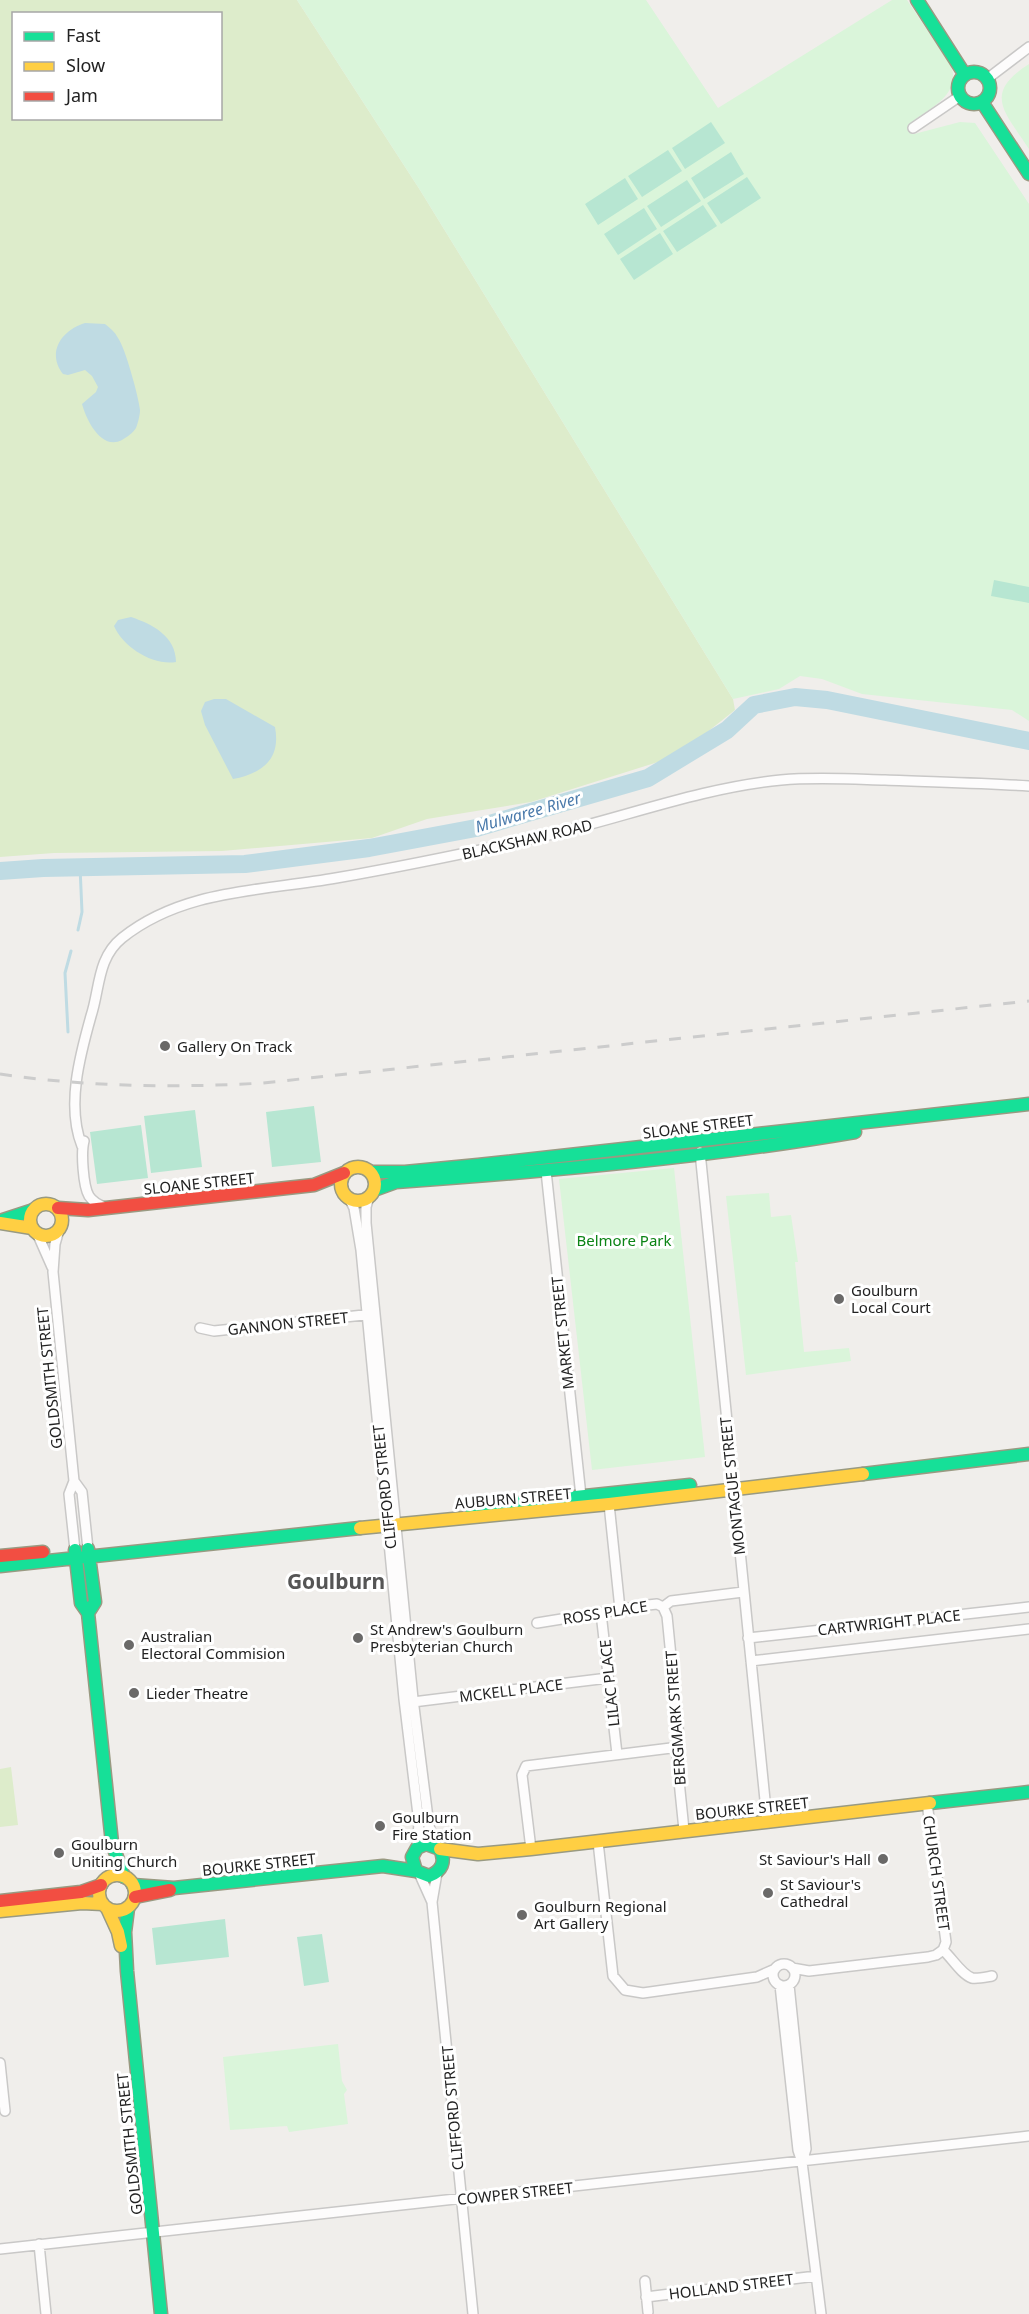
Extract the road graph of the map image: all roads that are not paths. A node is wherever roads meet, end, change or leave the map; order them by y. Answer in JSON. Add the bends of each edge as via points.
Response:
{"nodes":[{"id":1,"x":916,"y":0,"type":"edge"},
{"id":2,"x":1029,"y":47,"type":"edge"},
{"id":3,"x":965,"y":75,"type":"junction"},
{"id":4,"x":987,"y":79,"type":"junction"},
{"id":5,"x":960,"y":96,"type":"junction"},
{"id":6,"x":982,"y":102,"type":"junction"},
{"id":7,"x":913,"y":128,"type":"dead end"},
{"id":8,"x":1029,"y":174,"type":"edge"},
{"id":9,"x":1029,"y":786,"type":"edge"},
{"id":10,"x":1029,"y":1104,"type":"edge"},
{"id":11,"x":1029,"y":1113,"type":"edge"},
{"id":12,"x":736,"y":1131,"type":"dead end"},
{"id":13,"x":755,"y":1135,"type":"junction"},
{"id":14,"x":635,"y":1149,"type":"junction"},
{"id":15,"x":700,"y":1152,"type":"junction"},
{"id":16,"x":478,"y":1165,"type":"junction"},
{"id":17,"x":546,"y":1171,"type":"junction"},
{"id":18,"x":370,"y":1172,"type":"junction"},
{"id":19,"x":344,"y":1173,"type":"junction"},
{"id":20,"x":314,"y":1185,"type":"junction"},
{"id":21,"x":85,"y":1186,"type":"junction"},
{"id":22,"x":371,"y":1193,"type":"junction"},
{"id":23,"x":346,"y":1195,"type":"junction"},
{"id":24,"x":58,"y":1208,"type":"junction"},
{"id":25,"x":108,"y":1208,"type":"junction"},
{"id":26,"x":73,"y":1209,"type":"junction"},
{"id":27,"x":33,"y":1210,"type":"junction"},
{"id":28,"x":88,"y":1210,"type":"junction"},
{"id":29,"x":0,"y":1222,"type":"edge"},
{"id":30,"x":61,"y":1227,"type":"junction"},
{"id":31,"x":34,"y":1231,"type":"junction"},
{"id":32,"x":53,"y":1272,"type":"junction"},
{"id":33,"x":371,"y":1315,"type":"junction"},
{"id":34,"x":200,"y":1328,"type":"dead end"},
{"id":35,"x":1029,"y":1448,"type":"edge"},
{"id":36,"x":1029,"y":1454,"type":"edge"},
{"id":37,"x":733,"y":1485,"type":"junction"},
{"id":38,"x":581,"y":1496,"type":"junction"},
{"id":39,"x":609,"y":1504,"type":"junction"},
{"id":40,"x":391,"y":1521,"type":"junction"},
{"id":41,"x":82,"y":1553,"type":"junction"},
{"id":42,"x":0,"y":1556,"type":"edge"},
{"id":43,"x":0,"y":1566,"type":"edge"},
{"id":44,"x":743,"y":1592,"type":"junction"},
{"id":45,"x":663,"y":1607,"type":"junction"},
{"id":46,"x":1029,"y":1607,"type":"edge"},
{"id":47,"x":620,"y":1610,"type":"junction"},
{"id":48,"x":601,"y":1612,"type":"junction"},
{"id":49,"x":537,"y":1623,"type":"dead end"},
{"id":50,"x":1029,"y":1629,"type":"edge"},
{"id":51,"x":748,"y":1638,"type":"junction"},
{"id":52,"x":751,"y":1661,"type":"junction"},
{"id":53,"x":608,"y":1678,"type":"junction"},
{"id":54,"x":410,"y":1700,"type":"junction"},
{"id":55,"x":412,"y":1722,"type":"junction"},
{"id":56,"x":679,"y":1747,"type":"junction"},
{"id":57,"x":617,"y":1754,"type":"junction"},
{"id":58,"x":1029,"y":1792,"type":"edge"},
{"id":59,"x":927,"y":1803,"type":"junction"},
{"id":60,"x":767,"y":1820,"type":"junction"},
{"id":61,"x":684,"y":1830,"type":"junction"},
{"id":62,"x":598,"y":1842,"type":"junction"},
{"id":63,"x":112,"y":1843,"type":"junction"},
{"id":64,"x":438,"y":1848,"type":"junction"},
{"id":65,"x":531,"y":1849,"type":"junction"},
{"id":66,"x":415,"y":1850,"type":"junction"},
{"id":67,"x":478,"y":1854,"type":"junction"},
{"id":68,"x":383,"y":1866,"type":"junction"},
{"id":69,"x":440,"y":1870,"type":"junction"},
{"id":70,"x":417,"y":1872,"type":"junction"},
{"id":71,"x":103,"y":1882,"type":"junction"},
{"id":72,"x":130,"y":1892,"type":"junction"},
{"id":73,"x":0,"y":1901,"type":"edge"},
{"id":74,"x":432,"y":1902,"type":"junction"},
{"id":75,"x":105,"y":1906,"type":"junction"},
{"id":76,"x":0,"y":1911,"type":"edge"},
{"id":77,"x":943,"y":1950,"type":"junction"},
{"id":78,"x":775,"y":1969,"type":"junction"},
{"id":79,"x":127,"y":1971,"type":"junction"},
{"id":80,"x":757,"y":1977,"type":"junction"},
{"id":81,"x":992,"y":1977,"type":"dead end"},
{"id":82,"x":786,"y":1979,"type":"junction"},
{"id":83,"x":0,"y":2063,"type":"edge"},
{"id":84,"x":5,"y":2111,"type":"dead end"},
{"id":85,"x":1029,"y":2136,"type":"edge"},
{"id":86,"x":802,"y":2162,"type":"junction"},
{"id":87,"x":460,"y":2199,"type":"junction"},
{"id":88,"x":152,"y":2232,"type":"junction"},
{"id":89,"x":39,"y":2244,"type":"junction"},
{"id":90,"x":0,"y":2249,"type":"edge"},
{"id":91,"x":816,"y":2276,"type":"junction"},
{"id":92,"x":645,"y":2281,"type":"dead end"},
{"id":93,"x":646,"y":2297,"type":"junction"},
{"id":94,"x":648,"y":2312,"type":"dead end"},
{"id":95,"x":46,"y":2314,"type":"edge"},
{"id":96,"x":161,"y":2314,"type":"edge"},
{"id":97,"x":473,"y":2314,"type":"edge"},
{"id":98,"x":821,"y":2314,"type":"edge"}],
"edges":[{"from":1,"to":3,"type":"main road"},
{"from":2,"to":4,"type":"street"},
{"from":3,"to":4,"type":"main road","via":[[977,73]]},
{"from":3,"to":5,"type":"main road","via":[[958,86]]},
{"from":4,"to":6,"type":"main road","via":[[989,92]]},
{"from":5,"to":6,"type":"main road","via":[[970,104]]},
{"from":5,"to":7,"type":"street"},
{"from":6,"to":8,"type":"main road"},
{"from":9,"to":21,"type":"street","name":"BLACKSHAW ROAD","via":[[849,779],[768,782],[717,791],[490,848],[179,905],[133,930],[115,945],[100,973],[82,1083]]},
{"from":10,"to":13,"type":"main road","name":"SLOANE STREET"},
{"from":11,"to":15,"type":"main road","name":"SLOANE STREET"},
{"from":12,"to":13,"type":"main road"},
{"from":13,"to":14,"type":"main road","name":"SLOANE STREET"},
{"from":14,"to":15,"type":"main road","via":[[650,1152],[694,1148]]},
{"from":14,"to":16,"type":"main road","name":"SLOANE STREET"},
{"from":15,"to":17,"type":"main road","name":"SLOANE STREET"},
{"from":15,"to":37,"type":"street","name":"MONTAGUE STREET"},
{"from":16,"to":17,"type":"main road","via":[[530,1164]]},
{"from":16,"to":18,"type":"main road","name":"SLOANE STREET"},
{"from":17,"to":22,"type":"main road","name":"SLOANE STREET","via":[[396,1182]]},
{"from":17,"to":38,"type":"street","name":"MARKET STREET"},
{"from":18,"to":19,"type":"main road","via":[[354,1167]]},
{"from":18,"to":22,"type":"main road","via":[[374,1179]]},
{"from":19,"to":20,"type":"main road","name":"SLOANE STREET"},
{"from":19,"to":23,"type":"main road","via":[[340,1182]]},
{"from":20,"to":23,"type":"main road","name":"SLOANE STREET"},
{"from":20,"to":25,"type":"main road","name":"SLOANE STREET"},
{"from":21,"to":25,"type":"street","via":[[92,1200]]},
{"from":21,"to":26,"type":"street","via":[[83,1200]]},
{"from":22,"to":23,"type":"main road","via":[[359,1201]]},
{"from":22,"to":33,"type":"street","name":"CLIFFORD STREET","via":[[366,1207]]},
{"from":23,"to":33,"type":"street","name":"CLIFFORD STREET","via":[[354,1208]]},
{"from":24,"to":26,"type":"main road","name":"SLOANE STREET"},
{"from":24,"to":27,"type":"main road","via":[[45,1203]]},
{"from":24,"to":30,"type":"main road"},
{"from":25,"to":28,"type":"main road","name":"SLOANE STREET"},
{"from":26,"to":28,"type":"main road","name":"SLOANE STREET"},
{"from":27,"to":29,"type":"main road"},
{"from":27,"to":31,"type":"main road","via":[[30,1219]]},
{"from":28,"to":30,"type":"main road","name":"SLOANE STREET"},
{"from":29,"to":31,"type":"main road"},
{"from":30,"to":31,"type":"main road","via":[[46,1236]]},
{"from":30,"to":32,"type":"street","name":"GOLDSMITH STREET"},
{"from":31,"to":32,"type":"street","name":"GOLDSMITH STREET"},
{"from":32,"to":41,"type":"street","name":"GOLDSMITH STREET","via":[[74,1480],[69,1494]]},
{"from":33,"to":34,"type":"street","name":"GANNON STREET","via":[[214,1331]]},
{"from":33,"to":40,"type":"street","name":"CLIFFORD STREET"},
{"from":35,"to":37,"type":"main road","name":"AUBURN STREET"},
{"from":36,"to":37,"type":"main road","name":"AUBURN STREET"},
{"from":37,"to":38,"type":"main road","name":"AUBURN STREET"},
{"from":37,"to":39,"type":"main road","name":"AUBURN STREET"},
{"from":37,"to":44,"type":"street","name":"MONTAGUE STREET"},
{"from":38,"to":40,"type":"main road","name":"AUBURN STREET"},
{"from":39,"to":40,"type":"main road","name":"AUBURN STREET"},
{"from":39,"to":47,"type":"street"},
{"from":40,"to":41,"type":"main road","name":"AUBURN STREET"},
{"from":40,"to":54,"type":"street","name":"CLIFFORD STREET"},
{"from":41,"to":42,"type":"main road","name":"AUBURN STREET"},
{"from":41,"to":43,"type":"main road","name":"AUBURN STREET"},
{"from":41,"to":63,"type":"main road","name":"GOLDSMITH STREET","via":[[94,1602],[88,1613]]},
{"from":44,"to":45,"type":"street","name":"ROSS PLACE","via":[[671,1601]]},
{"from":44,"to":51,"type":"street","name":"MONTAGUE STREET"},
{"from":45,"to":47,"type":"street","name":"ROSS PLACE","via":[[657,1604]]},
{"from":45,"to":56,"type":"street","name":"BERGMARK STREET"},
{"from":46,"to":51,"type":"street","name":"CARTWRIGHT PLACE"},
{"from":47,"to":48,"type":"street","name":"ROSS PLACE"},
{"from":48,"to":49,"type":"street","name":"ROSS PLACE"},
{"from":48,"to":53,"type":"street","name":"LILAC PLACE"},
{"from":50,"to":52,"type":"street","name":"CARTWRIGHT PLACE"},
{"from":51,"to":52,"type":"street","name":"MONTAGUE STREET"},
{"from":52,"to":60,"type":"street","name":"MONTAGUE STREET"},
{"from":53,"to":54,"type":"street","name":"MCKELL PLACE"},
{"from":53,"to":57,"type":"street","name":"LILAC PLACE"},
{"from":54,"to":55,"type":"street","name":"CLIFFORD STREET"},
{"from":55,"to":64,"type":"street","name":"CLIFFORD STREET","via":[[429,1826]]},
{"from":55,"to":66,"type":"street","name":"CLIFFORD STREET","via":[[419,1823]]},
{"from":56,"to":57,"type":"street"},
{"from":56,"to":61,"type":"street","name":"BERGMARK STREET"},
{"from":57,"to":65,"type":"street","via":[[526,1766],[522,1775]]},
{"from":58,"to":59,"type":"main road","name":"BOURKE STREET"},
{"from":59,"to":60,"type":"main road","name":"BOURKE STREET"},
{"from":59,"to":77,"type":"street","name":"CHURCH STREET","via":[[946,1942]]},
{"from":60,"to":61,"type":"main road","name":"BOURKE STREET"},
{"from":61,"to":62,"type":"main road","name":"BOURKE STREET"},
{"from":62,"to":65,"type":"main road","name":"BOURKE STREET"},
{"from":62,"to":80,"type":"street","name":"CHURCH STREET","via":[[613,1976],[625,1990],[643,1993]]},
{"from":63,"to":71,"type":"main road","name":"GOLDSMITH STREET"},
{"from":63,"to":72,"type":"main road","name":"GOLDSMITH STREET"},
{"from":64,"to":66,"type":"main road","via":[[426,1844]]},
{"from":64,"to":67,"type":"main road","name":"BOURKE STREET"},
{"from":64,"to":69,"type":"main road","via":[[444,1857]]},
{"from":65,"to":67,"type":"main road","name":"BOURKE STREET"},
{"from":66,"to":68,"type":"main road","name":"BOURKE STREET"},
{"from":66,"to":70,"type":"main road","via":[[412,1862]]},
{"from":67,"to":69,"type":"main road","name":"BOURKE STREET"},
{"from":68,"to":70,"type":"main road","name":"BOURKE STREET"},
{"from":68,"to":72,"type":"main road","name":"BOURKE STREET"},
{"from":69,"to":70,"type":"main road","via":[[429,1876]]},
{"from":69,"to":74,"type":"street","name":"CLIFFORD STREET"},
{"from":70,"to":74,"type":"street","name":"CLIFFORD STREET"},
{"from":71,"to":72,"type":"main road","via":[[115,1875]]},
{"from":71,"to":73,"type":"main road","via":[[81,1892]]},
{"from":71,"to":75,"type":"main road","via":[[99,1895]]},
{"from":72,"to":75,"type":"main road","via":[[120,1911]]},
{"from":72,"to":79,"type":"main road","name":"GOLDSMITH STREET","via":[[125,1932]]},
{"from":74,"to":87,"type":"street","name":"CLIFFORD STREET"},
{"from":75,"to":76,"type":"main road","via":[[82,1903]]},
{"from":75,"to":79,"type":"main road","name":"GOLDSMITH STREET","via":[[118,1932]]},
{"from":77,"to":81,"type":"street","via":[[973,1978]]},
{"from":77,"to":82,"type":"street","name":"CHURCH STREET","via":[[928,1957],[809,1971]]},
{"from":78,"to":80,"type":"street","name":"CHURCH STREET"},
{"from":78,"to":82,"type":"street"},
{"from":78,"to":82,"type":"street","via":[[783,1964]]},
{"from":79,"to":88,"type":"main road","name":"GOLDSMITH STREET"},
{"from":80,"to":82,"type":"street","name":"CHURCH STREET"},
{"from":82,"to":86,"type":"street"},
{"from":83,"to":84,"type":"street"},
{"from":85,"to":86,"type":"street","name":"COWPER STREET"},
{"from":86,"to":87,"type":"street","name":"COWPER STREET"},
{"from":86,"to":91,"type":"street"},
{"from":87,"to":88,"type":"street","name":"COWPER STREET"},
{"from":87,"to":97,"type":"street","name":"CLIFFORD STREET"},
{"from":88,"to":89,"type":"street","name":"COWPER STREET"},
{"from":88,"to":96,"type":"main road","name":"GOLDSMITH STREET"},
{"from":89,"to":90,"type":"street","name":"COWPER STREET"},
{"from":89,"to":95,"type":"street"},
{"from":91,"to":93,"type":"street","name":"HOLLAND STREET"},
{"from":91,"to":98,"type":"street"},
{"from":92,"to":93,"type":"street"},
{"from":93,"to":94,"type":"street"}]}
